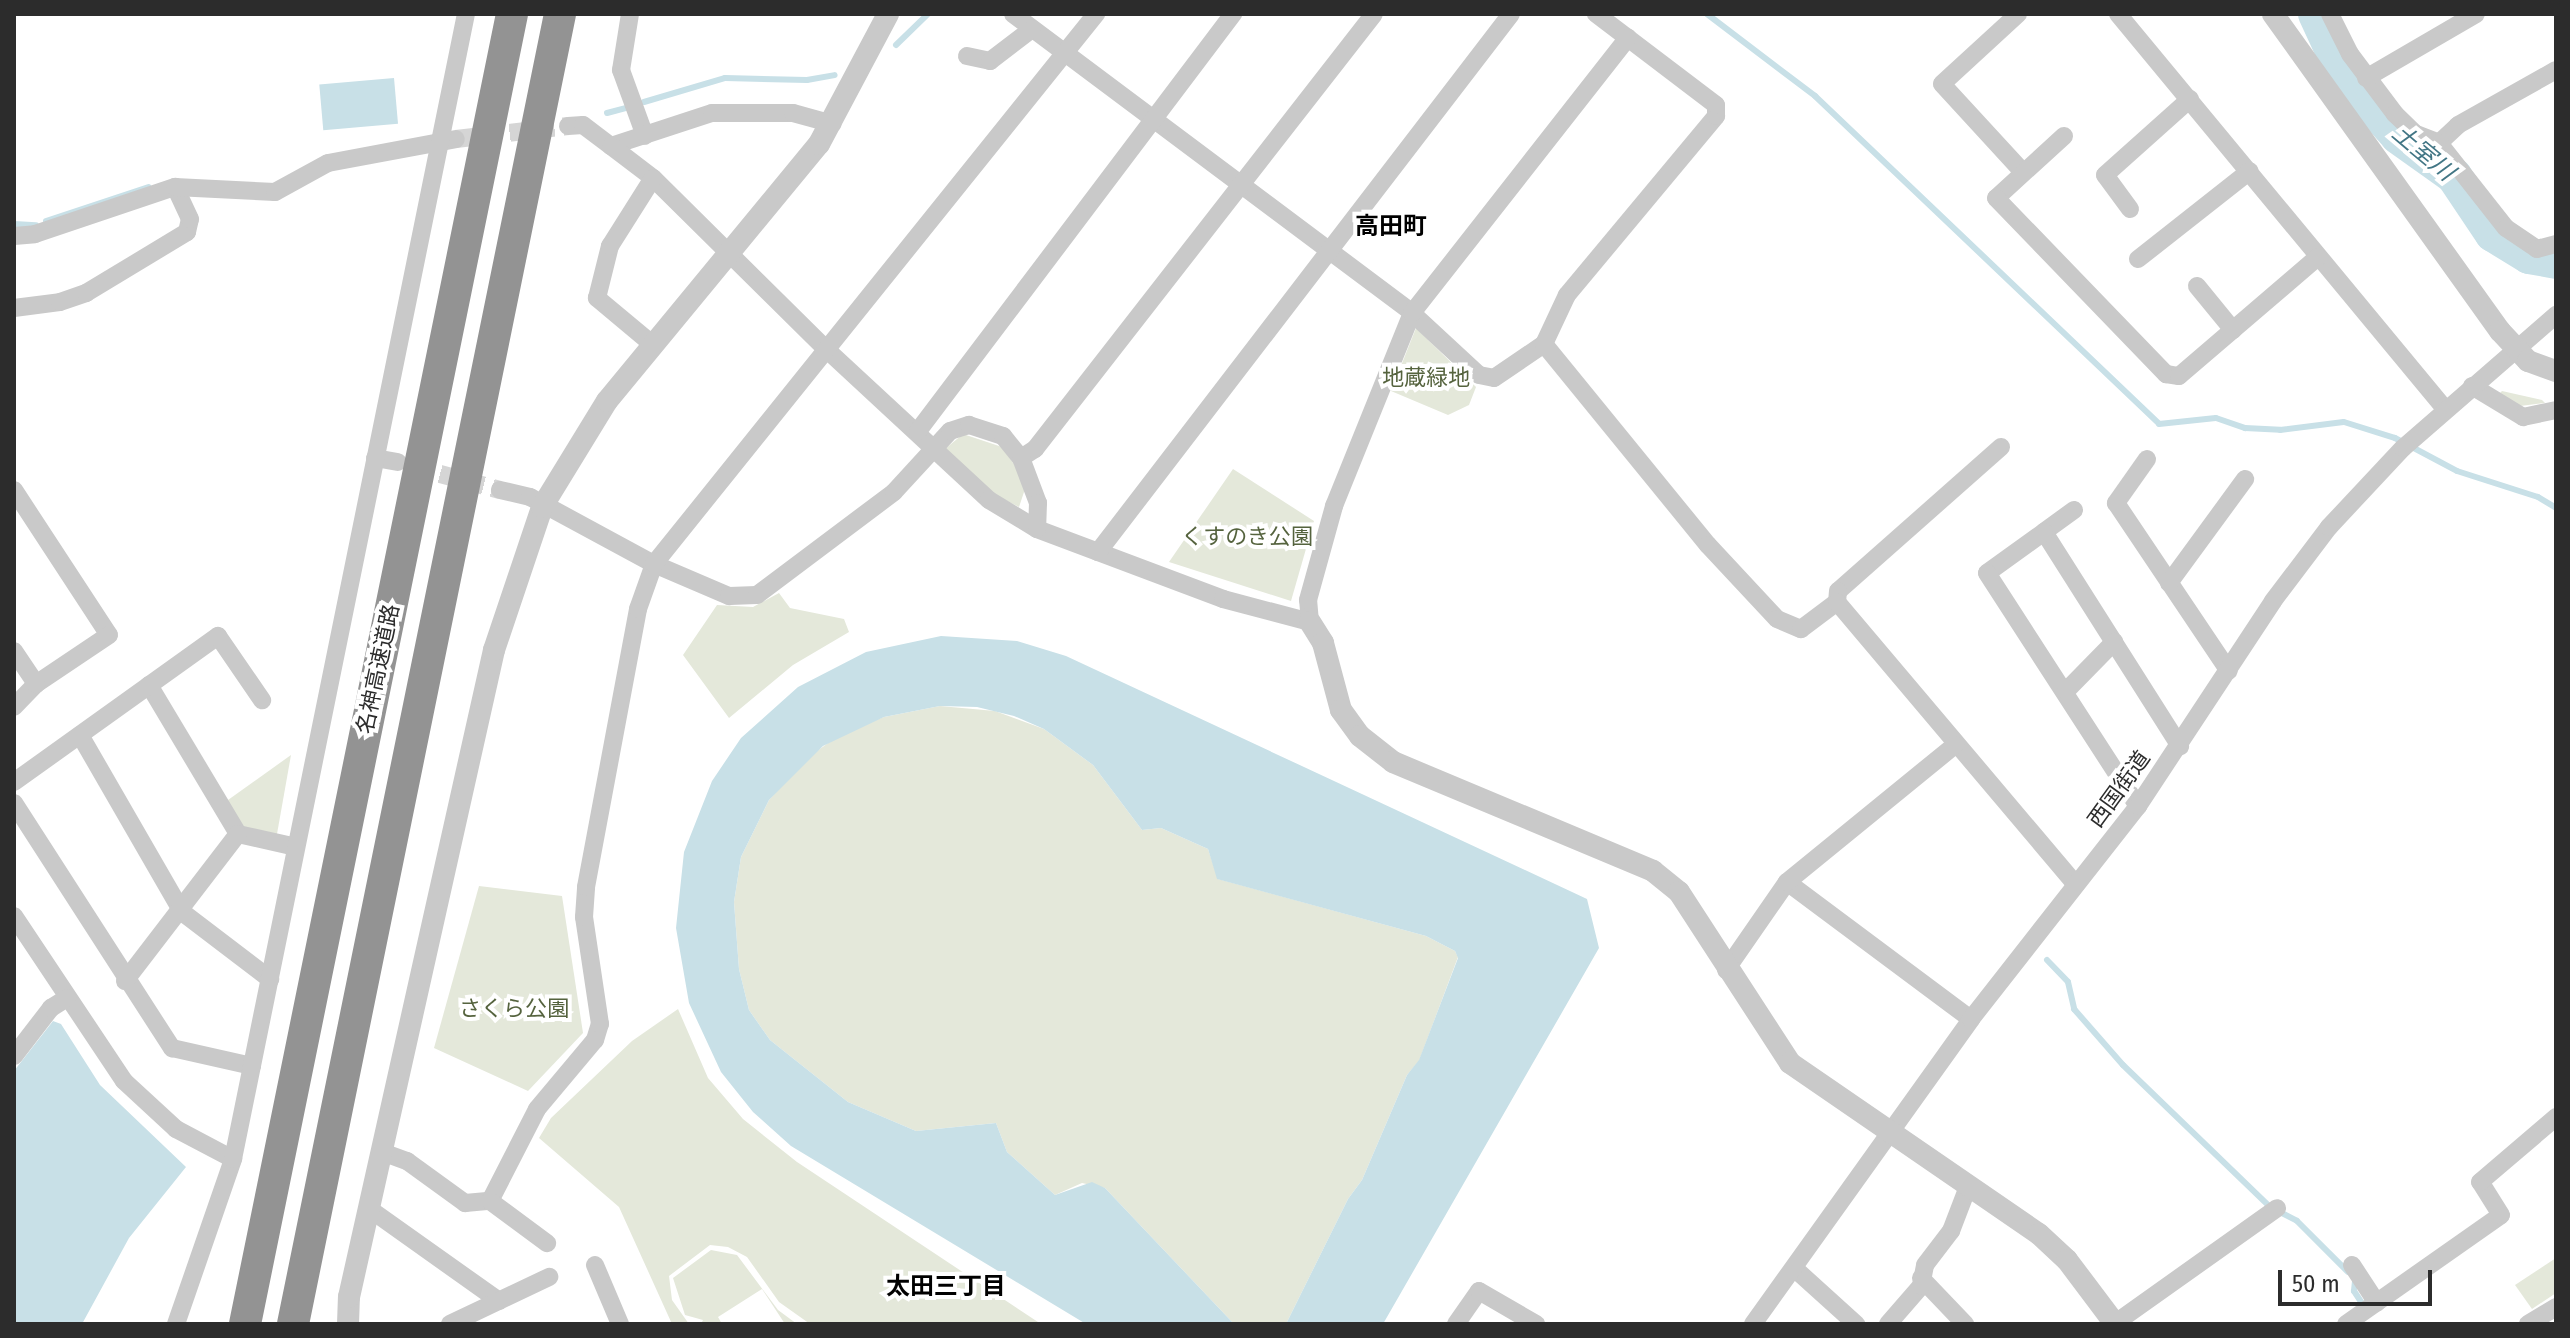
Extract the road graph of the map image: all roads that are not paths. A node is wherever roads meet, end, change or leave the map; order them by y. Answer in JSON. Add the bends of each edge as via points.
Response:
{"nodes":[{"id":1,"x":466,"y":14,"type":"edge"},
{"id":2,"x":512,"y":14,"type":"edge"},
{"id":3,"x":560,"y":14,"type":"edge"},
{"id":4,"x":630,"y":14,"type":"edge"},
{"id":5,"x":888,"y":14,"type":"edge"},
{"id":6,"x":1013,"y":14,"type":"edge"},
{"id":7,"x":1096,"y":14,"type":"edge"},
{"id":8,"x":1233,"y":14,"type":"edge"},
{"id":9,"x":1374,"y":14,"type":"edge"},
{"id":10,"x":1511,"y":14,"type":"edge"},
{"id":11,"x":1596,"y":14,"type":"edge"},
{"id":12,"x":2018,"y":14,"type":"edge"},
{"id":13,"x":2118,"y":14,"type":"edge"},
{"id":14,"x":2273,"y":14,"type":"edge"},
{"id":15,"x":2330,"y":14,"type":"edge"},
{"id":16,"x":2476,"y":14,"type":"edge"},
{"id":17,"x":1032,"y":29,"type":"junction"},
{"id":18,"x":1628,"y":38,"type":"junction"},
{"id":19,"x":1064,"y":53,"type":"junction"},
{"id":20,"x":967,"y":56,"type":"dead end"},
{"id":21,"x":2556,"y":70,"type":"edge"},
{"id":22,"x":2366,"y":78,"type":"junction"},
{"id":23,"x":2190,"y":99,"type":"junction"},
{"id":24,"x":1152,"y":117,"type":"junction"},
{"id":25,"x":833,"y":124,"type":"junction"},
{"id":26,"x":568,"y":126,"type":"tunnel mouth"},
{"id":27,"x":644,"y":132,"type":"junction"},
{"id":28,"x":2064,"y":136,"type":"dead end"},
{"id":29,"x":448,"y":140,"type":"junction"},
{"id":30,"x":2439,"y":143,"type":"junction"},
{"id":31,"x":611,"y":146,"type":"junction"},
{"id":32,"x":2250,"y":171,"type":"junction"},
{"id":33,"x":2023,"y":172,"type":"junction"},
{"id":34,"x":653,"y":178,"type":"junction"},
{"id":35,"x":1240,"y":184,"type":"junction"},
{"id":36,"x":175,"y":187,"type":"junction"},
{"id":37,"x":2130,"y":209,"type":"dead end"},
{"id":38,"x":14,"y":236,"type":"edge"},
{"id":39,"x":2556,"y":244,"type":"edge"},
{"id":40,"x":1329,"y":251,"type":"junction"},
{"id":41,"x":730,"y":254,"type":"junction"},
{"id":42,"x":2318,"y":257,"type":"junction"},
{"id":43,"x":2138,"y":259,"type":"dead end"},
{"id":44,"x":2197,"y":286,"type":"dead end"},
{"id":45,"x":14,"y":308,"type":"edge"},
{"id":46,"x":1412,"y":313,"type":"junction"},
{"id":47,"x":2556,"y":315,"type":"edge"},
{"id":48,"x":2233,"y":330,"type":"junction"},
{"id":49,"x":652,"y":344,"type":"junction"},
{"id":50,"x":1544,"y":344,"type":"junction"},
{"id":51,"x":826,"y":349,"type":"junction"},
{"id":52,"x":2515,"y":349,"type":"junction"},
{"id":53,"x":2556,"y":371,"type":"edge"},
{"id":54,"x":2472,"y":386,"type":"junction"},
{"id":55,"x":2446,"y":410,"type":"junction"},
{"id":56,"x":2556,"y":410,"type":"edge"},
{"id":57,"x":918,"y":431,"type":"junction"},
{"id":58,"x":2001,"y":447,"type":"dead end"},
{"id":59,"x":934,"y":450,"type":"junction"},
{"id":60,"x":375,"y":458,"type":"junction"},
{"id":61,"x":1021,"y":458,"type":"junction"},
{"id":62,"x":2147,"y":459,"type":"dead end"},
{"id":63,"x":398,"y":462,"type":"tunnel mouth"},
{"id":64,"x":2245,"y":479,"type":"dead end"},
{"id":65,"x":14,"y":490,"type":"edge"},
{"id":66,"x":500,"y":490,"type":"tunnel mouth"},
{"id":67,"x":542,"y":507,"type":"junction"},
{"id":68,"x":2074,"y":510,"type":"dead end"},
{"id":69,"x":1037,"y":529,"type":"junction"},
{"id":70,"x":2044,"y":532,"type":"junction"},
{"id":71,"x":1098,"y":552,"type":"junction"},
{"id":72,"x":654,"y":564,"type":"junction"},
{"id":73,"x":2169,"y":583,"type":"junction"},
{"id":74,"x":1837,"y":602,"type":"junction"},
{"id":75,"x":1310,"y":622,"type":"junction"},
{"id":76,"x":2114,"y":642,"type":"junction"},
{"id":77,"x":14,"y":651,"type":"edge"},
{"id":78,"x":2229,"y":671,"type":"junction"},
{"id":79,"x":36,"y":684,"type":"junction"},
{"id":80,"x":149,"y":685,"type":"junction"},
{"id":81,"x":2066,"y":691,"type":"junction"},
{"id":82,"x":262,"y":700,"type":"dead end"},
{"id":83,"x":14,"y":707,"type":"edge"},
{"id":84,"x":80,"y":735,"type":"junction"},
{"id":85,"x":1955,"y":745,"type":"junction"},
{"id":86,"x":2180,"y":746,"type":"junction"},
{"id":87,"x":14,"y":782,"type":"edge"},
{"id":88,"x":14,"y":803,"type":"edge"},
{"id":89,"x":2138,"y":806,"type":"junction"},
{"id":90,"x":238,"y":834,"type":"junction"},
{"id":91,"x":296,"y":847,"type":"junction"},
{"id":92,"x":1787,"y":882,"type":"junction"},
{"id":93,"x":2076,"y":885,"type":"junction"},
{"id":94,"x":182,"y":912,"type":"junction"},
{"id":95,"x":14,"y":916,"type":"edge"},
{"id":96,"x":1726,"y":970,"type":"junction"},
{"id":97,"x":270,"y":979,"type":"junction"},
{"id":98,"x":125,"y":981,"type":"junction"},
{"id":99,"x":67,"y":998,"type":"junction"},
{"id":100,"x":1971,"y":1019,"type":"junction"},
{"id":101,"x":14,"y":1056,"type":"edge"},
{"id":102,"x":252,"y":1066,"type":"junction"},
{"id":103,"x":2556,"y":1117,"type":"edge"},
{"id":104,"x":1889,"y":1134,"type":"junction"},
{"id":105,"x":382,"y":1152,"type":"junction"},
{"id":106,"x":233,"y":1159,"type":"junction"},
{"id":107,"x":1969,"y":1184,"type":"junction"},
{"id":108,"x":490,"y":1201,"type":"junction"},
{"id":109,"x":371,"y":1210,"type":"junction"},
{"id":110,"x":2275,"y":1210,"type":"dead end"},
{"id":111,"x":547,"y":1243,"type":"dead end"},
{"id":112,"x":595,"y":1265,"type":"dead end"},
{"id":113,"x":2352,"y":1265,"type":"dead end"},
{"id":114,"x":1794,"y":1268,"type":"junction"},
{"id":115,"x":549,"y":1277,"type":"dead end"},
{"id":116,"x":1921,"y":1278,"type":"junction"},
{"id":117,"x":499,"y":1301,"type":"junction"},
{"id":118,"x":2377,"y":1303,"type":"junction"},
{"id":119,"x":2556,"y":1307,"type":"edge"},
{"id":120,"x":352,"y":1320,"type":"edge"},
{"id":121,"x":176,"y":1324,"type":"edge"},
{"id":122,"x":245,"y":1324,"type":"edge"},
{"id":123,"x":293,"y":1324,"type":"edge"},
{"id":124,"x":450,"y":1324,"type":"edge"},
{"id":125,"x":620,"y":1324,"type":"edge"},
{"id":126,"x":1456,"y":1324,"type":"edge"},
{"id":127,"x":1536,"y":1324,"type":"edge"},
{"id":128,"x":1753,"y":1324,"type":"edge"},
{"id":129,"x":1856,"y":1324,"type":"edge"},
{"id":130,"x":1888,"y":1324,"type":"edge"},
{"id":131,"x":1965,"y":1324,"type":"edge"},
{"id":132,"x":2115,"y":1324,"type":"edge"},
{"id":133,"x":2346,"y":1324,"type":"edge"},
{"id":134,"x":2528,"y":1324,"type":"edge"}],
"edges":[{"from":1,"to":29,"type":"street"},
{"from":2,"to":122,"type":"highway","name":"名神高速道路"},
{"from":3,"to":123,"type":"highway"},
{"from":4,"to":27,"type":"street","via":[[621,70]]},
{"from":5,"to":25,"type":"street"},
{"from":6,"to":17,"type":"street"},
{"from":7,"to":19,"type":"street"},
{"from":8,"to":24,"type":"street"},
{"from":9,"to":35,"type":"street"},
{"from":10,"to":40,"type":"street"},
{"from":11,"to":18,"type":"street"},
{"from":12,"to":33,"type":"street","via":[[1942,84]]},
{"from":13,"to":23,"type":"street"},
{"from":14,"to":52,"type":"street"},
{"from":15,"to":22,"type":"street"},
{"from":16,"to":22,"type":"street"},
{"from":17,"to":19,"type":"street"},
{"from":17,"to":20,"type":"street","via":[[990,61]]},
{"from":18,"to":46,"type":"street"},
{"from":18,"to":50,"type":"street","via":[[1716,105],[1716,116],[1567,295]]},
{"from":19,"to":24,"type":"street"},
{"from":19,"to":51,"type":"street"},
{"from":21,"to":30,"type":"street","via":[[2458,125]]},
{"from":22,"to":30,"type":"street","via":[[2416,134]]},
{"from":23,"to":32,"type":"street"},
{"from":23,"to":37,"type":"street","via":[[2105,175]]},
{"from":24,"to":35,"type":"street"},
{"from":24,"to":57,"type":"street"},
{"from":25,"to":27,"type":"street","via":[[793,113],[712,113]]},
{"from":25,"to":41,"type":"street"},
{"from":26,"to":31,"type":"street","via":[[583,125]]},
{"from":27,"to":31,"type":"street"},
{"from":28,"to":33,"type":"street"},
{"from":29,"to":36,"type":"street","via":[[328,163],[275,192]]},
{"from":29,"to":60,"type":"street"},
{"from":30,"to":39,"type":"street","via":[[2506,228],[2537,249]]},
{"from":31,"to":34,"type":"street"},
{"from":32,"to":42,"type":"street"},
{"from":32,"to":43,"type":"street"},
{"from":33,"to":48,"type":"street","via":[[1996,198],[2166,374],[2179,376]]},
{"from":34,"to":41,"type":"street"},
{"from":34,"to":49,"type":"street","via":[[610,246],[597,298]]},
{"from":35,"to":40,"type":"street"},
{"from":35,"to":61,"type":"street","via":[[1035,449]]},
{"from":36,"to":38,"type":"street","via":[[35,234]]},
{"from":36,"to":45,"type":"street","via":[[190,219],[187,232],[86,293]]},
{"from":40,"to":46,"type":"street"},
{"from":40,"to":71,"type":"street"},
{"from":41,"to":49,"type":"street"},
{"from":41,"to":51,"type":"street"},
{"from":42,"to":48,"type":"street"},
{"from":42,"to":55,"type":"street"},
{"from":44,"to":48,"type":"street"},
{"from":46,"to":50,"type":"street","via":[[1479,375],[1494,378]]},
{"from":46,"to":75,"type":"street","via":[[1334,506],[1308,600]]},
{"from":47,"to":52,"type":"street","name":"西国街道"},
{"from":49,"to":67,"type":"street","via":[[566,462]]},
{"from":50,"to":74,"type":"street","via":[[1708,545],[1777,619],[1801,629]]},
{"from":51,"to":57,"type":"street"},
{"from":51,"to":72,"type":"street"},
{"from":52,"to":53,"type":"street","via":[[2536,366]]},
{"from":52,"to":54,"type":"street","name":"西国街道"},
{"from":54,"to":55,"type":"street","name":"西国街道"},
{"from":54,"to":56,"type":"street","via":[[2523,417]]},
{"from":55,"to":78,"type":"street","name":"西国街道","via":[[2329,527]]},
{"from":57,"to":59,"type":"street"},
{"from":58,"to":74,"type":"street","via":[[1838,591]]},
{"from":59,"to":61,"type":"street","via":[[950,431],[969,425],[1003,436]]},
{"from":59,"to":69,"type":"street","via":[[989,500]]},
{"from":59,"to":72,"type":"street","via":[[894,492],[757,595],[729,596]]},
{"from":60,"to":63,"type":"street"},
{"from":60,"to":91,"type":"street"},
{"from":61,"to":69,"type":"street","via":[[1038,503]]},
{"from":62,"to":73,"type":"street","via":[[2116,503]]},
{"from":64,"to":73,"type":"street"},
{"from":65,"to":79,"type":"street","via":[[109,635]]},
{"from":66,"to":67,"type":"street","via":[[530,497]]},
{"from":67,"to":72,"type":"street"},
{"from":67,"to":105,"type":"street","via":[[494,650]]},
{"from":68,"to":70,"type":"street"},
{"from":69,"to":71,"type":"street"},
{"from":70,"to":76,"type":"street"},
{"from":70,"to":81,"type":"street","via":[[1987,573]]},
{"from":71,"to":75,"type":"street","via":[[1223,599]]},
{"from":72,"to":108,"type":"street","via":[[638,609],[586,887],[584,917],[600,1024],[595,1040],[537,1109]]},
{"from":73,"to":78,"type":"street"},
{"from":74,"to":85,"type":"street"},
{"from":75,"to":96,"type":"street","via":[[1323,643],[1341,710],[1360,736],[1393,762],[1653,871],[1679,892]]},
{"from":76,"to":81,"type":"street"},
{"from":76,"to":86,"type":"street"},
{"from":77,"to":79,"type":"street"},
{"from":78,"to":86,"type":"street","name":"西国街道"},
{"from":79,"to":83,"type":"street"},
{"from":80,"to":82,"type":"street","via":[[218,636]]},
{"from":80,"to":84,"type":"street"},
{"from":80,"to":90,"type":"street"},
{"from":81,"to":89,"type":"street"},
{"from":84,"to":87,"type":"street"},
{"from":84,"to":94,"type":"street"},
{"from":85,"to":92,"type":"street"},
{"from":85,"to":93,"type":"street"},
{"from":86,"to":89,"type":"street","name":"西国街道"},
{"from":88,"to":98,"type":"street"},
{"from":89,"to":93,"type":"street","name":"西国街道"},
{"from":90,"to":91,"type":"street"},
{"from":90,"to":94,"type":"street"},
{"from":91,"to":97,"type":"street"},
{"from":92,"to":96,"type":"street"},
{"from":92,"to":100,"type":"street"},
{"from":93,"to":100,"type":"street","name":"西国街道"},
{"from":94,"to":97,"type":"street"},
{"from":94,"to":98,"type":"street"},
{"from":95,"to":99,"type":"street"},
{"from":96,"to":104,"type":"street","via":[[1790,1063]]},
{"from":97,"to":102,"type":"street"},
{"from":98,"to":102,"type":"street","via":[[172,1048]]},
{"from":99,"to":101,"type":"street","via":[[51,1008]]},
{"from":99,"to":106,"type":"street","via":[[124,1081],[176,1129]]},
{"from":100,"to":104,"type":"street","name":"西国街道"},
{"from":102,"to":106,"type":"street"},
{"from":103,"to":118,"type":"street","via":[[2480,1182],[2501,1215]]},
{"from":104,"to":107,"type":"street"},
{"from":104,"to":114,"type":"street","name":"西国街道"},
{"from":105,"to":108,"type":"street","via":[[407,1161],[465,1203]]},
{"from":105,"to":109,"type":"street"},
{"from":106,"to":121,"type":"street"},
{"from":107,"to":116,"type":"street","via":[[1951,1231]]},
{"from":107,"to":132,"type":"street","via":[[2056,1249]]},
{"from":108,"to":111,"type":"street"},
{"from":109,"to":117,"type":"street"},
{"from":109,"to":120,"type":"street"},
{"from":110,"to":132,"type":"street"},
{"from":112,"to":125,"type":"street"},
{"from":113,"to":118,"type":"street"},
{"from":114,"to":128,"type":"street","name":"西国街道"},
{"from":114,"to":129,"type":"street"},
{"from":115,"to":117,"type":"street"},
{"from":116,"to":130,"type":"street","via":[[1921,1286]]},
{"from":116,"to":131,"type":"street"},
{"from":117,"to":124,"type":"street"},
{"from":118,"to":133,"type":"street"},
{"from":119,"to":134,"type":"street"},
{"from":126,"to":127,"type":"street","via":[[1479,1291]]}]}
